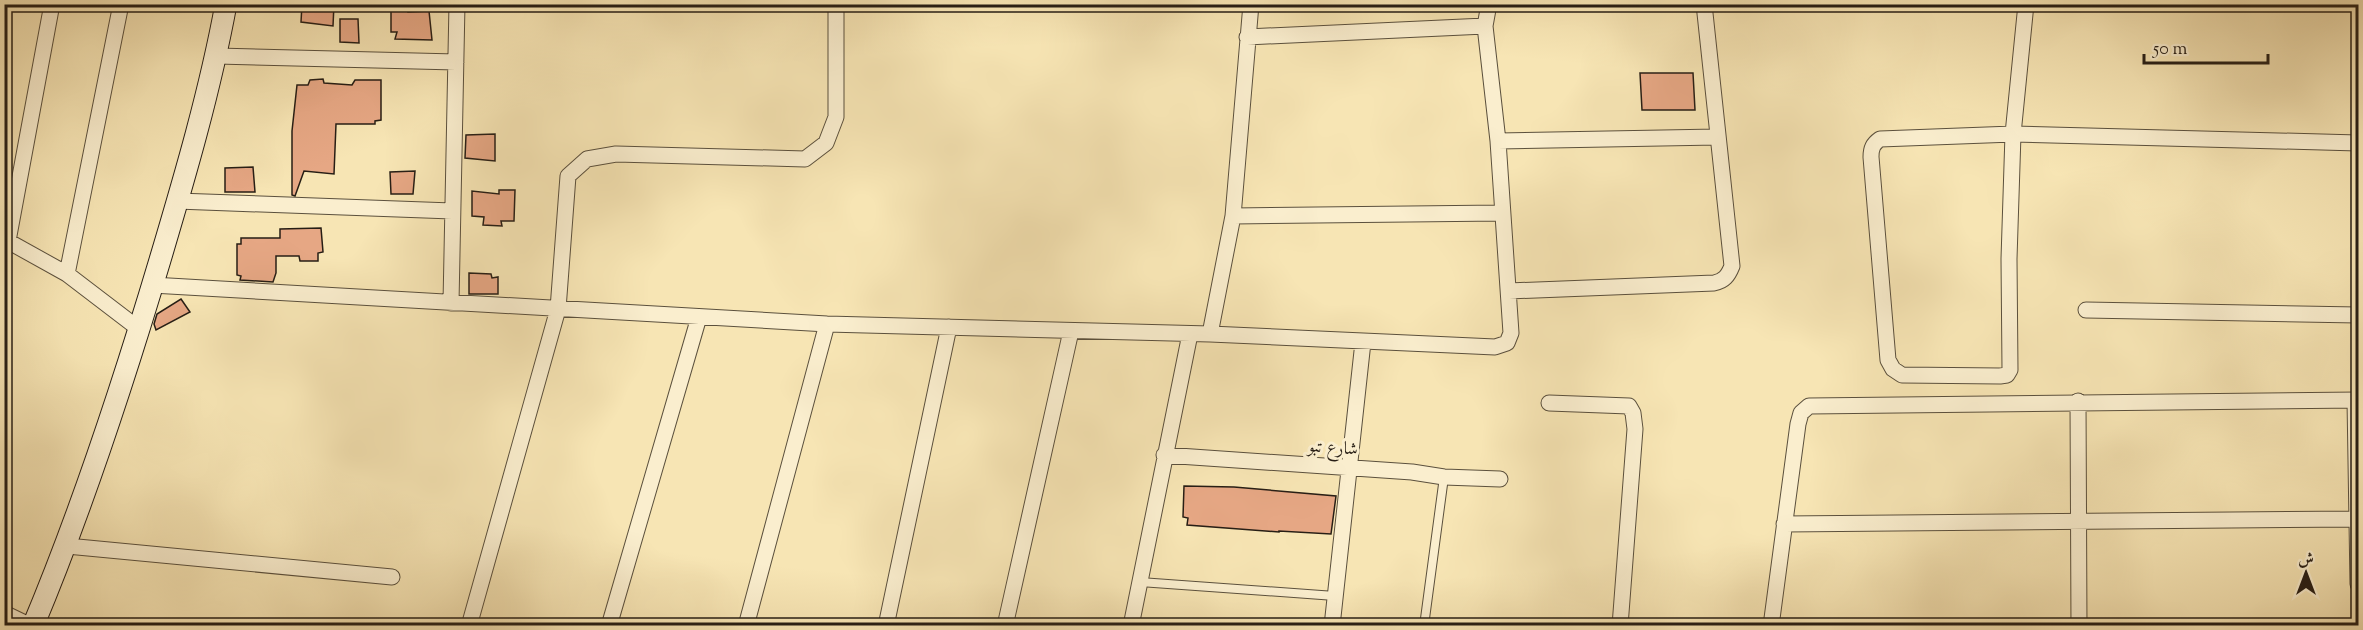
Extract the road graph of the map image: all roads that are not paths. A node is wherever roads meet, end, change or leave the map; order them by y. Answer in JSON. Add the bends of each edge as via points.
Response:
{"nodes":[{"id":1,"x":52,"y":4,"type":"edge"},
{"id":2,"x":121,"y":4,"type":"edge"},
{"id":3,"x":226,"y":4,"type":"edge"},
{"id":4,"x":458,"y":4,"type":"edge"},
{"id":5,"x":836,"y":4,"type":"edge"},
{"id":6,"x":1251,"y":4,"type":"edge"},
{"id":7,"x":1489,"y":4,"type":"edge"},
{"id":8,"x":1704,"y":4,"type":"edge"},
{"id":9,"x":2026,"y":4,"type":"edge"},
{"id":10,"x":1485,"y":26,"type":"junction"},
{"id":11,"x":1247,"y":37,"type":"junction"},
{"id":12,"x":217,"y":56,"type":"junction"},
{"id":13,"x":456,"y":63,"type":"junction"},
{"id":14,"x":2013,"y":134,"type":"junction"},
{"id":15,"x":1717,"y":137,"type":"junction"},
{"id":16,"x":1498,"y":141,"type":"junction"},
{"id":17,"x":2358,"y":142,"type":"edge"},
{"id":18,"x":177,"y":201,"type":"junction"},
{"id":19,"x":452,"y":211,"type":"junction"},
{"id":20,"x":1501,"y":213,"type":"junction"},
{"id":21,"x":1233,"y":216,"type":"junction"},
{"id":22,"x":6,"y":240,"type":"edge"},
{"id":23,"x":66,"y":274,"type":"junction"},
{"id":24,"x":152,"y":285,"type":"junction"},
{"id":25,"x":1509,"y":291,"type":"junction"},
{"id":26,"x":451,"y":303,"type":"junction"},
{"id":27,"x":558,"y":309,"type":"junction"},
{"id":28,"x":2086,"y":310,"type":"dead end"},
{"id":29,"x":2358,"y":315,"type":"edge"},
{"id":30,"x":699,"y":317,"type":"junction"},
{"id":31,"x":827,"y":324,"type":"junction"},
{"id":32,"x":949,"y":327,"type":"junction"},
{"id":33,"x":139,"y":329,"type":"junction"},
{"id":34,"x":1071,"y":331,"type":"junction"},
{"id":35,"x":1190,"y":334,"type":"junction"},
{"id":36,"x":1210,"y":334,"type":"junction"},
{"id":37,"x":1363,"y":342,"type":"junction"},
{"id":38,"x":2357,"y":400,"type":"edge"},
{"id":39,"x":2078,"y":401,"type":"junction"},
{"id":40,"x":1549,"y":403,"type":"dead end"},
{"id":41,"x":1164,"y":455,"type":"junction"},
{"id":42,"x":1348,"y":467,"type":"junction"},
{"id":43,"x":1444,"y":477,"type":"junction"},
{"id":44,"x":1500,"y":479,"type":"dead end"},
{"id":45,"x":2356,"y":519,"type":"junction"},
{"id":46,"x":2079,"y":520,"type":"junction"},
{"id":47,"x":1784,"y":524,"type":"junction"},
{"id":48,"x":67,"y":546,"type":"junction"},
{"id":49,"x":392,"y":577,"type":"dead end"},
{"id":50,"x":1140,"y":582,"type":"junction"},
{"id":51,"x":2358,"y":584,"type":"edge"},
{"id":52,"x":1335,"y":596,"type":"junction"},
{"id":53,"x":4,"y":613,"type":"edge"},
{"id":54,"x":32,"y":626,"type":"edge"},
{"id":55,"x":469,"y":626,"type":"edge"},
{"id":56,"x":609,"y":626,"type":"edge"},
{"id":57,"x":746,"y":626,"type":"edge"},
{"id":58,"x":886,"y":626,"type":"edge"},
{"id":59,"x":1005,"y":626,"type":"edge"},
{"id":60,"x":1131,"y":626,"type":"edge"},
{"id":61,"x":1332,"y":626,"type":"edge"},
{"id":62,"x":1424,"y":626,"type":"edge"},
{"id":63,"x":1620,"y":626,"type":"edge"},
{"id":64,"x":1771,"y":626,"type":"edge"},
{"id":65,"x":2079,"y":626,"type":"edge"}],
"edges":[{"from":1,"to":22,"type":"street"},
{"from":2,"to":23,"type":"street"},
{"from":3,"to":12,"type":"street"},
{"from":4,"to":13,"type":"street"},
{"from":5,"to":27,"type":"street","via":[[836,117],[826,143],[805,159],[616,154],[588,159],[568,176]]},
{"from":6,"to":11,"type":"street"},
{"from":7,"to":10,"type":"street"},
{"from":8,"to":15,"type":"street"},
{"from":9,"to":14,"type":"street"},
{"from":10,"to":11,"type":"street"},
{"from":10,"to":16,"type":"street"},
{"from":11,"to":21,"type":"street"},
{"from":12,"to":13,"type":"street"},
{"from":12,"to":18,"type":"street"},
{"from":13,"to":19,"type":"street"},
{"from":14,"to":14,"type":"street","via":[[2010,370],[2000,376],[1902,375],[1888,360],[1871,149],[1880,139]]},
{"from":14,"to":17,"type":"street"},
{"from":15,"to":16,"type":"street"},
{"from":15,"to":25,"type":"street","via":[[1732,266],[1722,281]]},
{"from":16,"to":20,"type":"street"},
{"from":18,"to":19,"type":"street"},
{"from":18,"to":24,"type":"street"},
{"from":19,"to":26,"type":"street"},
{"from":20,"to":21,"type":"street"},
{"from":20,"to":25,"type":"street"},
{"from":21,"to":36,"type":"street"},
{"from":22,"to":23,"type":"street"},
{"from":23,"to":33,"type":"street"},
{"from":24,"to":26,"type":"street"},
{"from":24,"to":33,"type":"street"},
{"from":25,"to":37,"type":"street","via":[[1511,333],[1506,343],[1495,347]]},
{"from":26,"to":27,"type":"street"},
{"from":27,"to":30,"type":"street"},
{"from":27,"to":55,"type":"street"},
{"from":28,"to":29,"type":"street"},
{"from":30,"to":31,"type":"street"},
{"from":30,"to":56,"type":"street"},
{"from":31,"to":32,"type":"street"},
{"from":31,"to":57,"type":"street"},
{"from":32,"to":34,"type":"street"},
{"from":32,"to":58,"type":"street"},
{"from":33,"to":48,"type":"street"},
{"from":34,"to":35,"type":"street"},
{"from":34,"to":59,"type":"street"},
{"from":35,"to":36,"type":"street"},
{"from":35,"to":41,"type":"street"},
{"from":36,"to":37,"type":"street"},
{"from":37,"to":42,"type":"street"},
{"from":38,"to":39,"type":"street"},
{"from":38,"to":45,"type":"street"},
{"from":39,"to":46,"type":"street"},
{"from":39,"to":47,"type":"street","via":[[1809,406],[1801,412],[1798,424]]},
{"from":40,"to":63,"type":"street","via":[[1629,406],[1633,413]]},
{"from":41,"to":42,"type":"street","name":"شارع تبو"},
{"from":41,"to":50,"type":"street"},
{"from":42,"to":43,"type":"street","name":"شارع تبو"},
{"from":42,"to":52,"type":"street"},
{"from":43,"to":44,"type":"street","name":"شارع تبو"},
{"from":43,"to":62,"type":"lane"},
{"from":45,"to":46,"type":"street"},
{"from":45,"to":51,"type":"street"},
{"from":46,"to":47,"type":"street"},
{"from":46,"to":65,"type":"street"},
{"from":47,"to":64,"type":"street"},
{"from":48,"to":49,"type":"street"},
{"from":48,"to":54,"type":"street"},
{"from":50,"to":52,"type":"lane"},
{"from":50,"to":60,"type":"street"},
{"from":52,"to":61,"type":"street"},
{"from":53,"to":54,"type":"street"}]}
